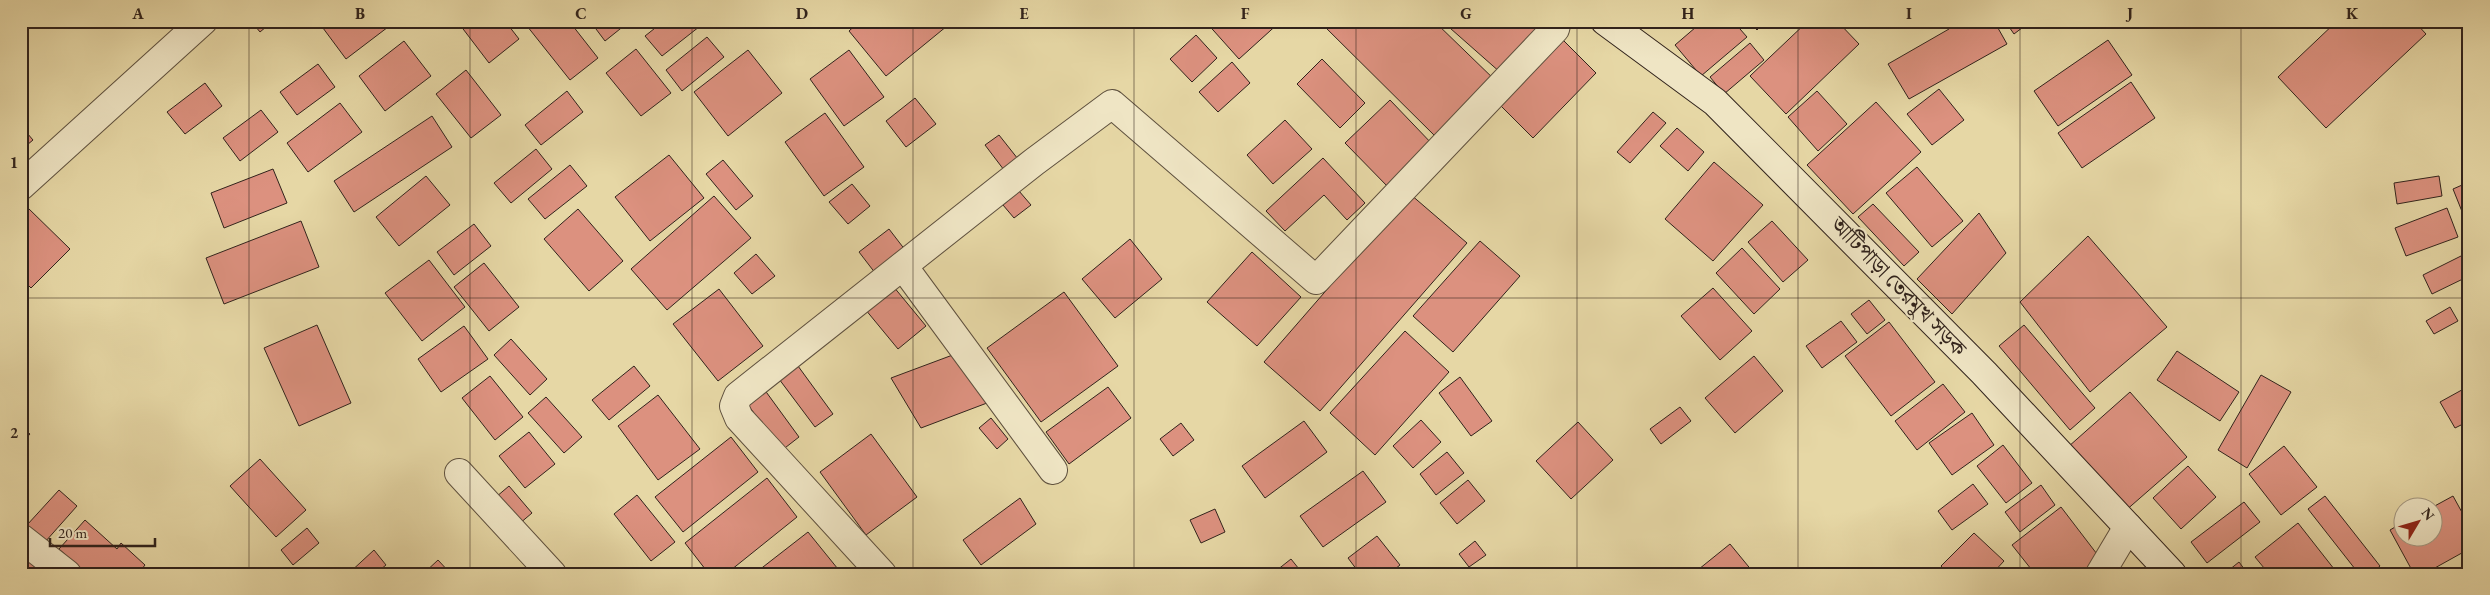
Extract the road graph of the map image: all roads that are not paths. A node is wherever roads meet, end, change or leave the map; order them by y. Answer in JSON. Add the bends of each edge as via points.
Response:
{"nodes":[{"id":1,"x":202,"y":21,"type":"edge"},
{"id":2,"x":1557,"y":21,"type":"edge"},
{"id":3,"x":1605,"y":21,"type":"edge"},
{"id":4,"x":21,"y":186,"type":"edge"},
{"id":5,"x":903,"y":266,"type":"junction"},
{"id":6,"x":1053,"y":470,"type":"dead end"},
{"id":7,"x":459,"y":474,"type":"dead end"},
{"id":8,"x":2128,"y":527,"type":"junction"},
{"id":9,"x":21,"y":538,"type":"edge"},
{"id":10,"x":67,"y":574,"type":"edge"},
{"id":11,"x":552,"y":574,"type":"edge"},
{"id":12,"x":882,"y":574,"type":"edge"},
{"id":13,"x":2100,"y":574,"type":"edge"},
{"id":14,"x":2172,"y":574,"type":"edge"}],
"edges":[{"from":1,"to":4,"type":"street"},
{"from":2,"to":5,"type":"street","via":[[1555,29],[1316,280],[1112,104]]},
{"from":3,"to":8,"type":"street","name":"আটিপাড়া তেরমুখ সড়ক","via":[[1715,102],[1984,373]]},
{"from":5,"to":6,"type":"street"},
{"from":5,"to":12,"type":"street","via":[[738,396],[734,406],[739,418]]},
{"from":7,"to":11,"type":"street"},
{"from":8,"to":13,"type":"street"},
{"from":8,"to":14,"type":"street","name":"আটিপাড়া তেরমুখ সড়ক"},
{"from":9,"to":10,"type":"street"}]}
